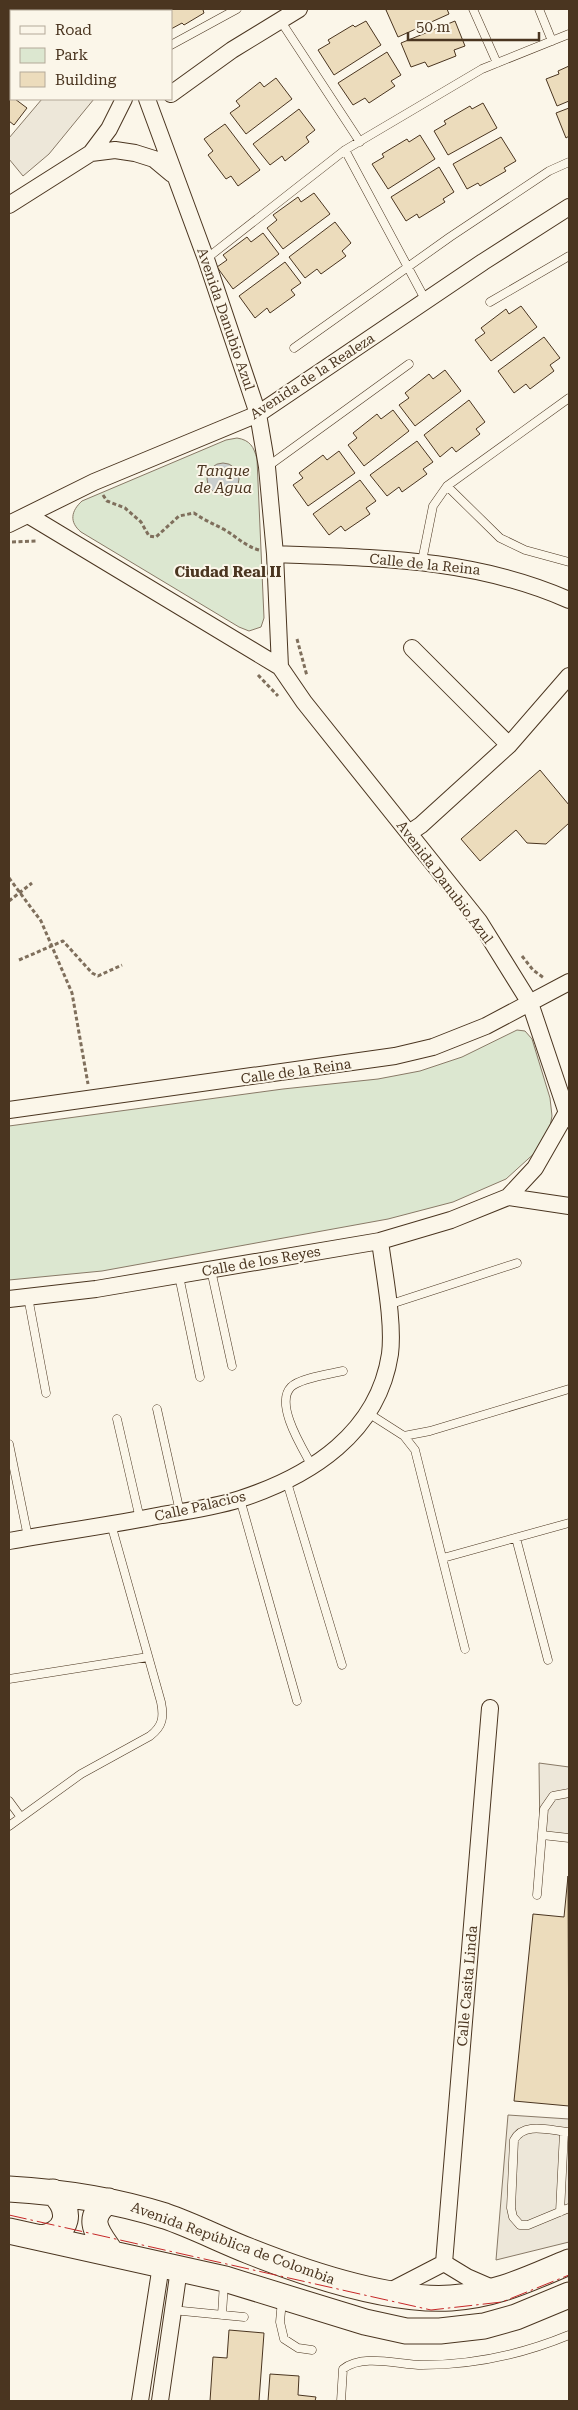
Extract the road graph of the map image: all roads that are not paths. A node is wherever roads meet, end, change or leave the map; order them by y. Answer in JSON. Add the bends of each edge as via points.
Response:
{"nodes":[{"id":1,"x":237,"y":9,"type":"edge"},
{"id":2,"x":298,"y":9,"type":"edge"},
{"id":3,"x":473,"y":9,"type":"edge"},
{"id":4,"x":539,"y":9,"type":"edge"},
{"id":5,"x":280,"y":20,"type":"junction"},
{"id":6,"x":569,"y":34,"type":"edge"},
{"id":7,"x":552,"y":41,"type":"junction"},
{"id":8,"x":172,"y":43,"type":"edge"},
{"id":9,"x":497,"y":63,"type":"junction"},
{"id":10,"x":172,"y":93,"type":"edge"},
{"id":11,"x":124,"y":100,"type":"edge"},
{"id":12,"x":162,"y":100,"type":"edge"},
{"id":13,"x":149,"y":104,"type":"edge"},
{"id":14,"x":360,"y":142,"type":"junction"},
{"id":15,"x":345,"y":150,"type":"junction"},
{"id":16,"x":91,"y":152,"type":"junction"},
{"id":17,"x":569,"y":162,"type":"edge"},
{"id":18,"x":174,"y":175,"type":"junction"},
{"id":19,"x":9,"y":205,"type":"edge"},
{"id":20,"x":569,"y":207,"type":"edge"},
{"id":21,"x":569,"y":256,"type":"edge"},
{"id":22,"x":206,"y":259,"type":"junction"},
{"id":23,"x":406,"y":267,"type":"junction"},
{"id":24,"x":426,"y":301,"type":"junction"},
{"id":25,"x":490,"y":302,"type":"dead end"},
{"id":26,"x":294,"y":348,"type":"dead end"},
{"id":27,"x":409,"y":364,"type":"dead end"},
{"id":28,"x":569,"y":398,"type":"edge"},
{"id":29,"x":258,"y":414,"type":"junction"},
{"id":30,"x":267,"y":467,"type":"junction"},
{"id":31,"x":447,"y":486,"type":"junction"},
{"id":32,"x":28,"y":514,"type":"junction"},
{"id":33,"x":9,"y":524,"type":"edge"},
{"id":34,"x":276,"y":554,"type":"junction"},
{"id":35,"x":422,"y":561,"type":"junction"},
{"id":36,"x":569,"y":562,"type":"edge"},
{"id":37,"x":569,"y":600,"type":"edge"},
{"id":38,"x":412,"y":648,"type":"dead end"},
{"id":39,"x":280,"y":667,"type":"junction"},
{"id":40,"x":569,"y":676,"type":"edge"},
{"id":41,"x":510,"y":745,"type":"junction"},
{"id":42,"x":409,"y":833,"type":"junction"},
{"id":43,"x":569,"y":982,"type":"edge"},
{"id":44,"x":530,"y":1003,"type":"junction"},
{"id":45,"x":9,"y":1110,"type":"edge"},
{"id":46,"x":568,"y":1115,"type":"edge"},
{"id":47,"x":508,"y":1197,"type":"junction"},
{"id":48,"x":569,"y":1206,"type":"edge"},
{"id":49,"x":380,"y":1240,"type":"junction"},
{"id":50,"x":517,"y":1262,"type":"dead end"},
{"id":51,"x":211,"y":1270,"type":"junction"},
{"id":52,"x":179,"y":1276,"type":"junction"},
{"id":53,"x":28,"y":1297,"type":"junction"},
{"id":54,"x":9,"y":1299,"type":"edge"},
{"id":55,"x":388,"y":1305,"type":"junction"},
{"id":56,"x":232,"y":1366,"type":"dead end"},
{"id":57,"x":343,"y":1371,"type":"dead end"},
{"id":58,"x":200,"y":1377,"type":"dead end"},
{"id":59,"x":569,"y":1389,"type":"edge"},
{"id":60,"x":46,"y":1393,"type":"dead end"},
{"id":61,"x":157,"y":1409,"type":"dead end"},
{"id":62,"x":368,"y":1413,"type":"junction"},
{"id":63,"x":117,"y":1419,"type":"dead end"},
{"id":64,"x":404,"y":1436,"type":"junction"},
{"id":65,"x":9,"y":1444,"type":"edge"},
{"id":66,"x":312,"y":1466,"type":"junction"},
{"id":67,"x":286,"y":1479,"type":"junction"},
{"id":68,"x":240,"y":1499,"type":"junction"},
{"id":69,"x":180,"y":1512,"type":"junction"},
{"id":70,"x":140,"y":1519,"type":"junction"},
{"id":71,"x":569,"y":1523,"type":"edge"},
{"id":72,"x":111,"y":1524,"type":"junction"},
{"id":73,"x":28,"y":1537,"type":"junction"},
{"id":74,"x":516,"y":1538,"type":"junction"},
{"id":75,"x":9,"y":1541,"type":"edge"},
{"id":76,"x":443,"y":1558,"type":"junction"},
{"id":77,"x":465,"y":1648,"type":"dead end"},
{"id":78,"x":148,"y":1657,"type":"junction"},
{"id":79,"x":548,"y":1660,"type":"dead end"},
{"id":80,"x":342,"y":1665,"type":"dead end"},
{"id":81,"x":9,"y":1679,"type":"edge"},
{"id":82,"x":297,"y":1701,"type":"dead end"},
{"id":83,"x":490,"y":1708,"type":"dead end"},
{"id":84,"x":569,"y":1793,"type":"edge"},
{"id":85,"x":9,"y":1801,"type":"edge"},
{"id":86,"x":20,"y":1816,"type":"junction"},
{"id":87,"x":9,"y":1826,"type":"edge"},
{"id":88,"x":542,"y":1835,"type":"junction"},
{"id":89,"x":569,"y":1838,"type":"edge"},
{"id":90,"x":537,"y":1895,"type":"dead end"},
{"id":91,"x":567,"y":2132,"type":"edge"},
{"id":92,"x":9,"y":2189,"type":"edge"},
{"id":93,"x":53,"y":2192,"type":"junction"},
{"id":94,"x":108,"y":2201,"type":"junction"},
{"id":95,"x":569,"y":2208,"type":"edge"},
{"id":96,"x":560,"y":2212,"type":"junction"},
{"id":97,"x":9,"y":2231,"type":"edge"},
{"id":98,"x":41,"y":2238,"type":"junction"},
{"id":99,"x":112,"y":2254,"type":"junction"},
{"id":100,"x":569,"y":2262,"type":"edge"},
{"id":101,"x":444,"y":2263,"type":"junction"},
{"id":102,"x":170,"y":2267,"type":"junction"},
{"id":103,"x":225,"y":2279,"type":"junction"},
{"id":104,"x":499,"y":2291,"type":"junction"},
{"id":105,"x":384,"y":2294,"type":"junction"},
{"id":106,"x":282,"y":2295,"type":"junction"},
{"id":107,"x":569,"y":2295,"type":"edge"},
{"id":108,"x":172,"y":2310,"type":"junction"},
{"id":109,"x":222,"y":2315,"type":"junction"},
{"id":110,"x":244,"y":2318,"type":"dead end"},
{"id":111,"x":569,"y":2335,"type":"edge"},
{"id":112,"x":312,"y":2350,"type":"dead end"},
{"id":113,"x":140,"y":2401,"type":"edge"},
{"id":114,"x":160,"y":2401,"type":"edge"},
{"id":115,"x":341,"y":2401,"type":"edge"}],
"edges":[{"from":1,"to":8,"type":"lane"},
{"from":2,"to":5,"type":"street"},
{"from":3,"to":9,"type":"lane"},
{"from":4,"to":7,"type":"lane"},
{"from":5,"to":10,"type":"street"},
{"from":5,"to":14,"type":"lane"},
{"from":6,"to":7,"type":"lane"},
{"from":7,"to":9,"type":"lane"},
{"from":9,"to":14,"type":"lane","via":[[482,68]]},
{"from":11,"to":16,"type":"street","via":[[109,129]]},
{"from":12,"to":13,"type":"street"},
{"from":13,"to":18,"type":"street","name":"Avenida Danubio Azul"},
{"from":14,"to":15,"type":"lane"},
{"from":15,"to":22,"type":"lane"},
{"from":15,"to":23,"type":"lane"},
{"from":16,"to":18,"type":"street","via":[[135,152],[154,159]]},
{"from":16,"to":19,"type":"street"},
{"from":17,"to":23,"type":"lane","via":[[549,171]]},
{"from":18,"to":22,"type":"street","name":"Avenida Danubio Azul"},
{"from":20,"to":24,"type":"street","name":"Avenida de la Realeza"},
{"from":21,"to":25,"type":"lane"},
{"from":22,"to":29,"type":"street","name":"Avenida Danubio Azul"},
{"from":23,"to":24,"type":"lane"},
{"from":23,"to":26,"type":"lane"},
{"from":24,"to":29,"type":"street","name":"Avenida de la Realeza"},
{"from":27,"to":30,"type":"lane"},
{"from":28,"to":31,"type":"lane"},
{"from":29,"to":30,"type":"street","name":"Avenida Danubio Azul"},
{"from":29,"to":32,"type":"street","name":"Avenida de la Realeza","via":[[94,482]]},
{"from":30,"to":34,"type":"street","name":"Avenida Danubio Azul"},
{"from":31,"to":35,"type":"lane","via":[[434,506]]},
{"from":31,"to":36,"type":"lane","via":[[500,538],[525,550]]},
{"from":32,"to":33,"type":"street","name":"Avenida de la Realeza"},
{"from":32,"to":39,"type":"street","name":"Avenida Danubio Azul"},
{"from":34,"to":35,"type":"street","name":"Calle de la Reina"},
{"from":34,"to":39,"type":"street","name":"Avenida Danubio Azul"},
{"from":35,"to":37,"type":"street","name":"Calle de la Reina","via":[[482,570]]},
{"from":38,"to":41,"type":"street"},
{"from":39,"to":42,"type":"street","name":"Avenida Danubio Azul","via":[[304,702]]},
{"from":40,"to":41,"type":"street"},
{"from":41,"to":42,"type":"street"},
{"from":42,"to":44,"type":"street","name":"Avenida Danubio Azul","via":[[479,921]]},
{"from":43,"to":44,"type":"street","name":"Calle de la Reina"},
{"from":44,"to":45,"type":"street","name":"Calle de la Reina","via":[[486,1026],[433,1047],[395,1056],[92,1089]]},
{"from":44,"to":46,"type":"street","name":"Avenida Danubio Azul"},
{"from":46,"to":47,"type":"street","name":"Calle de los Reyes","via":[[535,1168]]},
{"from":47,"to":48,"type":"street"},
{"from":47,"to":49,"type":"street","name":"Calle de los Reyes","via":[[451,1220]]},
{"from":49,"to":51,"type":"street","name":"Calle de los Reyes"},
{"from":49,"to":55,"type":"street","name":"Calle Palacios"},
{"from":50,"to":55,"type":"lane"},
{"from":51,"to":52,"type":"street","name":"Calle de los Reyes"},
{"from":51,"to":56,"type":"lane"},
{"from":52,"to":53,"type":"street","name":"Calle de los Reyes"},
{"from":52,"to":58,"type":"lane"},
{"from":53,"to":54,"type":"street","name":"Calle de los Reyes"},
{"from":53,"to":60,"type":"lane"},
{"from":55,"to":62,"type":"street","name":"Calle Palacios","via":[[390,1353],[382,1384]]},
{"from":57,"to":66,"type":"lane","via":[[300,1382],[285,1396],[289,1420]]},
{"from":59,"to":64,"type":"lane"},
{"from":61,"to":69,"type":"lane"},
{"from":62,"to":64,"type":"lane"},
{"from":62,"to":66,"type":"street","name":"Calle Palacios","via":[[336,1450]]},
{"from":63,"to":70,"type":"lane"},
{"from":64,"to":76,"type":"lane","via":[[415,1450]]},
{"from":65,"to":73,"type":"lane"},
{"from":66,"to":67,"type":"street","name":"Calle Palacios"},
{"from":67,"to":68,"type":"street","name":"Calle Palacios"},
{"from":67,"to":80,"type":"lane"},
{"from":68,"to":69,"type":"street","name":"Calle Palacios"},
{"from":68,"to":82,"type":"lane"},
{"from":69,"to":70,"type":"street","name":"Calle Palacios"},
{"from":70,"to":72,"type":"street","name":"Calle Palacios"},
{"from":71,"to":74,"type":"lane"},
{"from":72,"to":73,"type":"street","name":"Calle Palacios"},
{"from":72,"to":78,"type":"lane"},
{"from":73,"to":75,"type":"street","name":"Calle Palacios"},
{"from":74,"to":76,"type":"lane"},
{"from":74,"to":79,"type":"lane"},
{"from":76,"to":77,"type":"lane"},
{"from":78,"to":81,"type":"lane"},
{"from":78,"to":86,"type":"lane","via":[[163,1713],[159,1730],[81,1774]]},
{"from":83,"to":101,"type":"street","name":"Calle Casita Linda"},
{"from":84,"to":88,"type":"lane","via":[[559,1793],[547,1801]]},
{"from":85,"to":86,"type":"lane"},
{"from":86,"to":87,"type":"lane"},
{"from":88,"to":89,"type":"lane"},
{"from":88,"to":90,"type":"lane"},
{"from":91,"to":96,"type":"lane"},
{"from":91,"to":96,"type":"lane","via":[[526,2129],[520,2131],[514,2140],[511,2208],[515,2222],[528,2224]]},
{"from":92,"to":93,"type":"main road","name":"Avenida República de Colombia"},
{"from":93,"to":94,"type":"main road","name":"Avenida República de Colombia"},
{"from":93,"to":98,"type":"main road","via":[[63,2201],[66,2216],[54,2233]]},
{"from":94,"to":99,"type":"main road","via":[[100,2208],[94,2221]]},
{"from":94,"to":105,"type":"main road","name":"Avenida República de Colombia","via":[[167,2217],[251,2252]]},
{"from":95,"to":96,"type":"lane"},
{"from":97,"to":98,"type":"main road"},
{"from":98,"to":99,"type":"main road"},
{"from":99,"to":102,"type":"main road"},
{"from":100,"to":104,"type":"main road","name":"Avenida República de Colombia"},
{"from":101,"to":104,"type":"street"},
{"from":101,"to":105,"type":"street"},
{"from":102,"to":103,"type":"main road"},
{"from":102,"to":108,"type":"street"},
{"from":102,"to":113,"type":"street"},
{"from":103,"to":106,"type":"main road"},
{"from":103,"to":109,"type":"lane"},
{"from":104,"to":105,"type":"main road","name":"Avenida República de Colombia","via":[[450,2298]]},
{"from":106,"to":107,"type":"main road","via":[[365,2322],[406,2331],[484,2326],[516,2317]]},
{"from":106,"to":112,"type":"lane","via":[[280,2322],[284,2339],[298,2348]]},
{"from":108,"to":109,"type":"lane"},
{"from":108,"to":114,"type":"street"},
{"from":109,"to":110,"type":"lane"},
{"from":111,"to":115,"type":"lane","via":[[514,2354],[470,2362],[422,2365],[361,2361],[350,2364],[343,2369]]}]}
